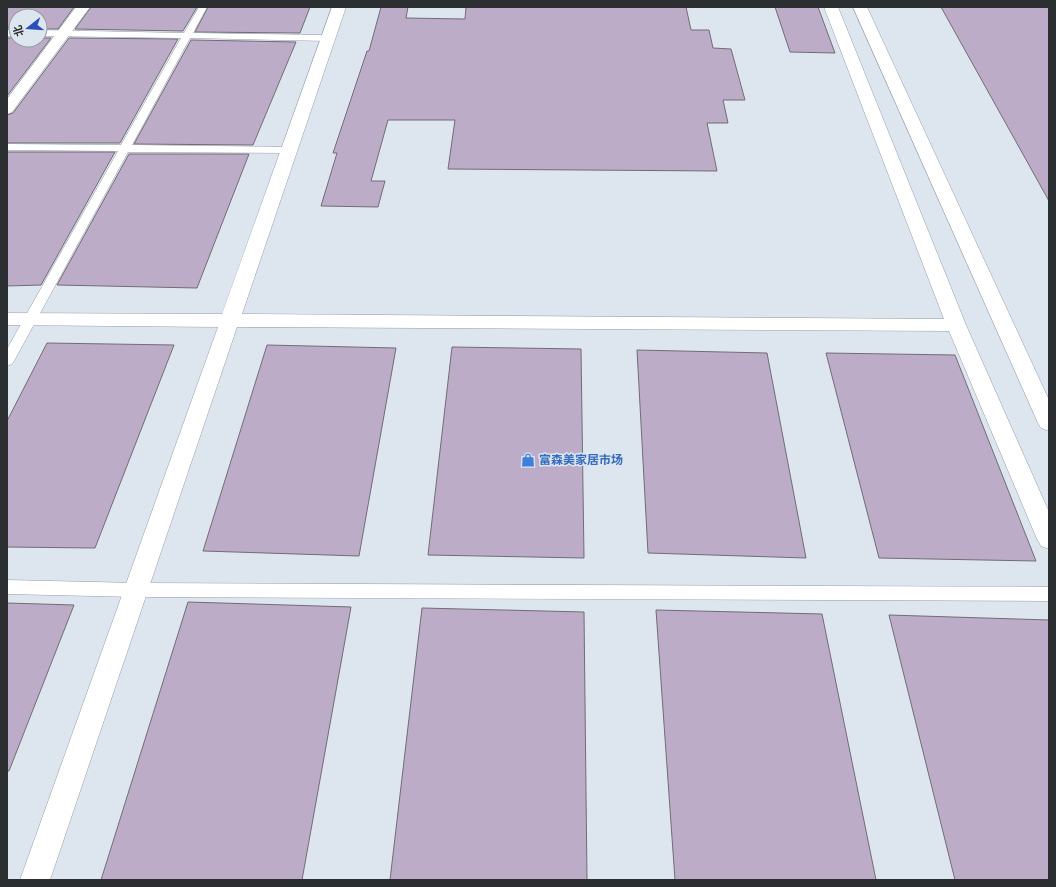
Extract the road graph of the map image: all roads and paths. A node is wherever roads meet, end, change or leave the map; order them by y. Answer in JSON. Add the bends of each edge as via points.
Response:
{"nodes":[{"id":1,"x":83,"y":7,"type":"edge"},
{"id":2,"x":203,"y":7,"type":"edge"},
{"id":3,"x":339,"y":7,"type":"edge"},
{"id":4,"x":831,"y":7,"type":"edge"},
{"id":5,"x":860,"y":7,"type":"edge"},
{"id":6,"x":48,"y":33,"type":"edge"},
{"id":7,"x":63,"y":34,"type":"junction"},
{"id":8,"x":187,"y":36,"type":"junction"},
{"id":9,"x":328,"y":38,"type":"junction"},
{"id":10,"x":7,"y":109,"type":"edge"},
{"id":11,"x":7,"y":147,"type":"edge"},
{"id":12,"x":125,"y":149,"type":"junction"},
{"id":13,"x":289,"y":150,"type":"junction"},
{"id":14,"x":7,"y":319,"type":"edge"},
{"id":15,"x":30,"y":319,"type":"junction"},
{"id":16,"x":229,"y":321,"type":"junction"},
{"id":17,"x":956,"y":325,"type":"junction"},
{"id":18,"x":7,"y":361,"type":"edge"},
{"id":19,"x":1049,"y":423,"type":"edge"},
{"id":20,"x":1049,"y":539,"type":"edge"},
{"id":21,"x":7,"y":587,"type":"edge"},
{"id":22,"x":136,"y":590,"type":"junction"},
{"id":23,"x":1049,"y":594,"type":"edge"},
{"id":24,"x":35,"y":880,"type":"edge"}],
"edges":[{"from":1,"to":7,"type":"street"},
{"from":2,"to":8,"type":"lane"},
{"from":3,"to":9,"type":"street"},
{"from":4,"to":17,"type":"street"},
{"from":5,"to":19,"type":"street"},
{"from":6,"to":7,"type":"lane"},
{"from":7,"to":8,"type":"lane"},
{"from":7,"to":10,"type":"street"},
{"from":8,"to":9,"type":"lane"},
{"from":8,"to":12,"type":"lane"},
{"from":9,"to":13,"type":"street"},
{"from":11,"to":12,"type":"lane"},
{"from":12,"to":13,"type":"lane"},
{"from":12,"to":15,"type":"lane"},
{"from":13,"to":16,"type":"street"},
{"from":14,"to":15,"type":"street"},
{"from":15,"to":16,"type":"street"},
{"from":15,"to":18,"type":"lane"},
{"from":16,"to":17,"type":"street"},
{"from":16,"to":22,"type":"street"},
{"from":17,"to":20,"type":"street"},
{"from":21,"to":22,"type":"lane"},
{"from":22,"to":23,"type":"lane"},
{"from":22,"to":24,"type":"street"}]}
